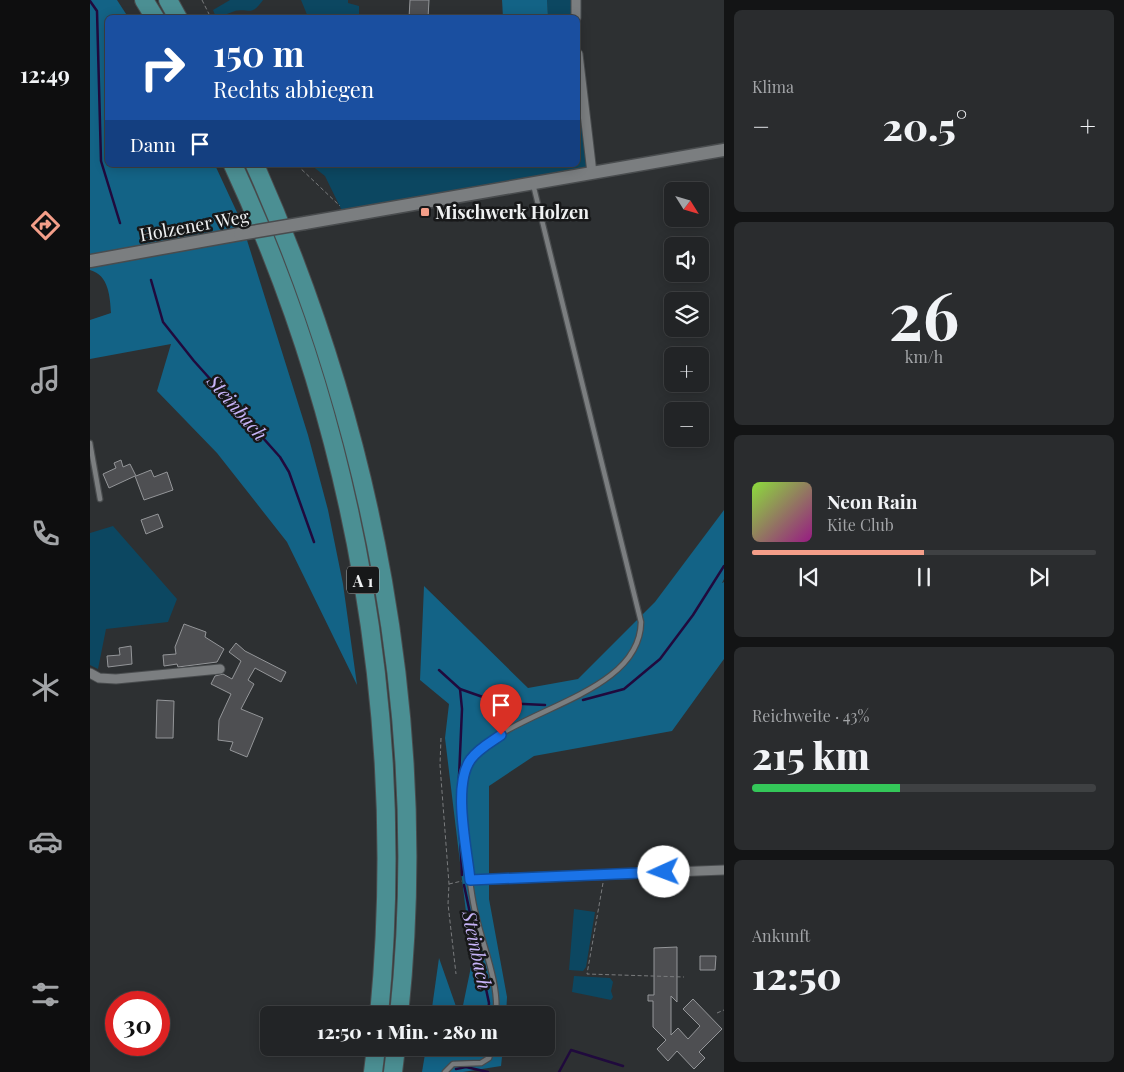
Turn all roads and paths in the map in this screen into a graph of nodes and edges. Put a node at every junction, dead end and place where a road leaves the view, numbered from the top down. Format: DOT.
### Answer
graph roads {
  1 [pos="144,0"];
  2 [pos="168,0"];
  3 [pos="202,0"];
  4 [pos="576,0"];
  5 [pos="153,15"];
  6 [pos="176,15"];
  7 [pos="210,15"];
  8 [pos="576,15"];
  9 [pos="580,71"];
  10 [pos="724,150"];
  11 [pos="234,167"];
  12 [pos="256,167"];
  13 [pos="299,167"];
  14 [pos="592,173"];
  15 [pos="533,183"];
  16 [pos="344,215"];
  17 [pos="90,261"];
  18 [pos="90,443"];
  19 [pos="100,498"];
  20 [pos="220,669"];
  21 [pos="90,673"];
  22 [pos="441,738"];
  23 [pos="724,870"];
  24 [pos="605,874"];
  25 [pos="470,880"];
  26 [pos="449,884"];
  27 [pos="456,974"];
  28 [pos="684,977"];
  29 [pos="380,1006"];
  30 [pos="400,1006"];
  31 [pos="496,1006"];
  32 [pos="724,1010"];
  33 [pos="717,1013"];
  34 [pos="375,1056"];
  35 [pos="395,1056"];
  36 [pos="490,1056"];
  37 [pos="373,1072"];
  38 [pos="393,1072"];
  39 [pos="445,1072"];
  1 -- 5 [label="highway"];
  2 -- 6 [label="highway"];
  3 -- 7 [label="path"];
  4 -- 8 [label="street"];
  9 -- 14 [label="street"];
  10 -- 14 [label="main road, Holzener Weg"];
  11 -- 29 [label="highway, A 1"];
  12 -- 30 [label="highway, A 1"];
  13 -- 16 [label="path"];
  14 -- 15 [label="main road, Holzener Weg"];
  15 -- 16 [label="main road, Holzener Weg"];
  15 -- 25 [label="lane"];
  16 -- 17 [label="main road, Holzener Weg, bridge"];
  18 -- 19 [label="lane"];
  20 -- 21 [label="street"];
  22 -- 26 [label="path"];
  23 -- 24 [label="street"];
  24 -- 25 [label="street"];
  24 -- 28 [label="path"];
  25 -- 26 [label="path"];
  25 -- 31 [label="lane"];
  26 -- 27 [label="path"];
  32 -- 33 [label="path"];
  34 -- 37 [label="highway"];
  35 -- 38 [label="highway"];
  36 -- 39 [label="lane"];
}
